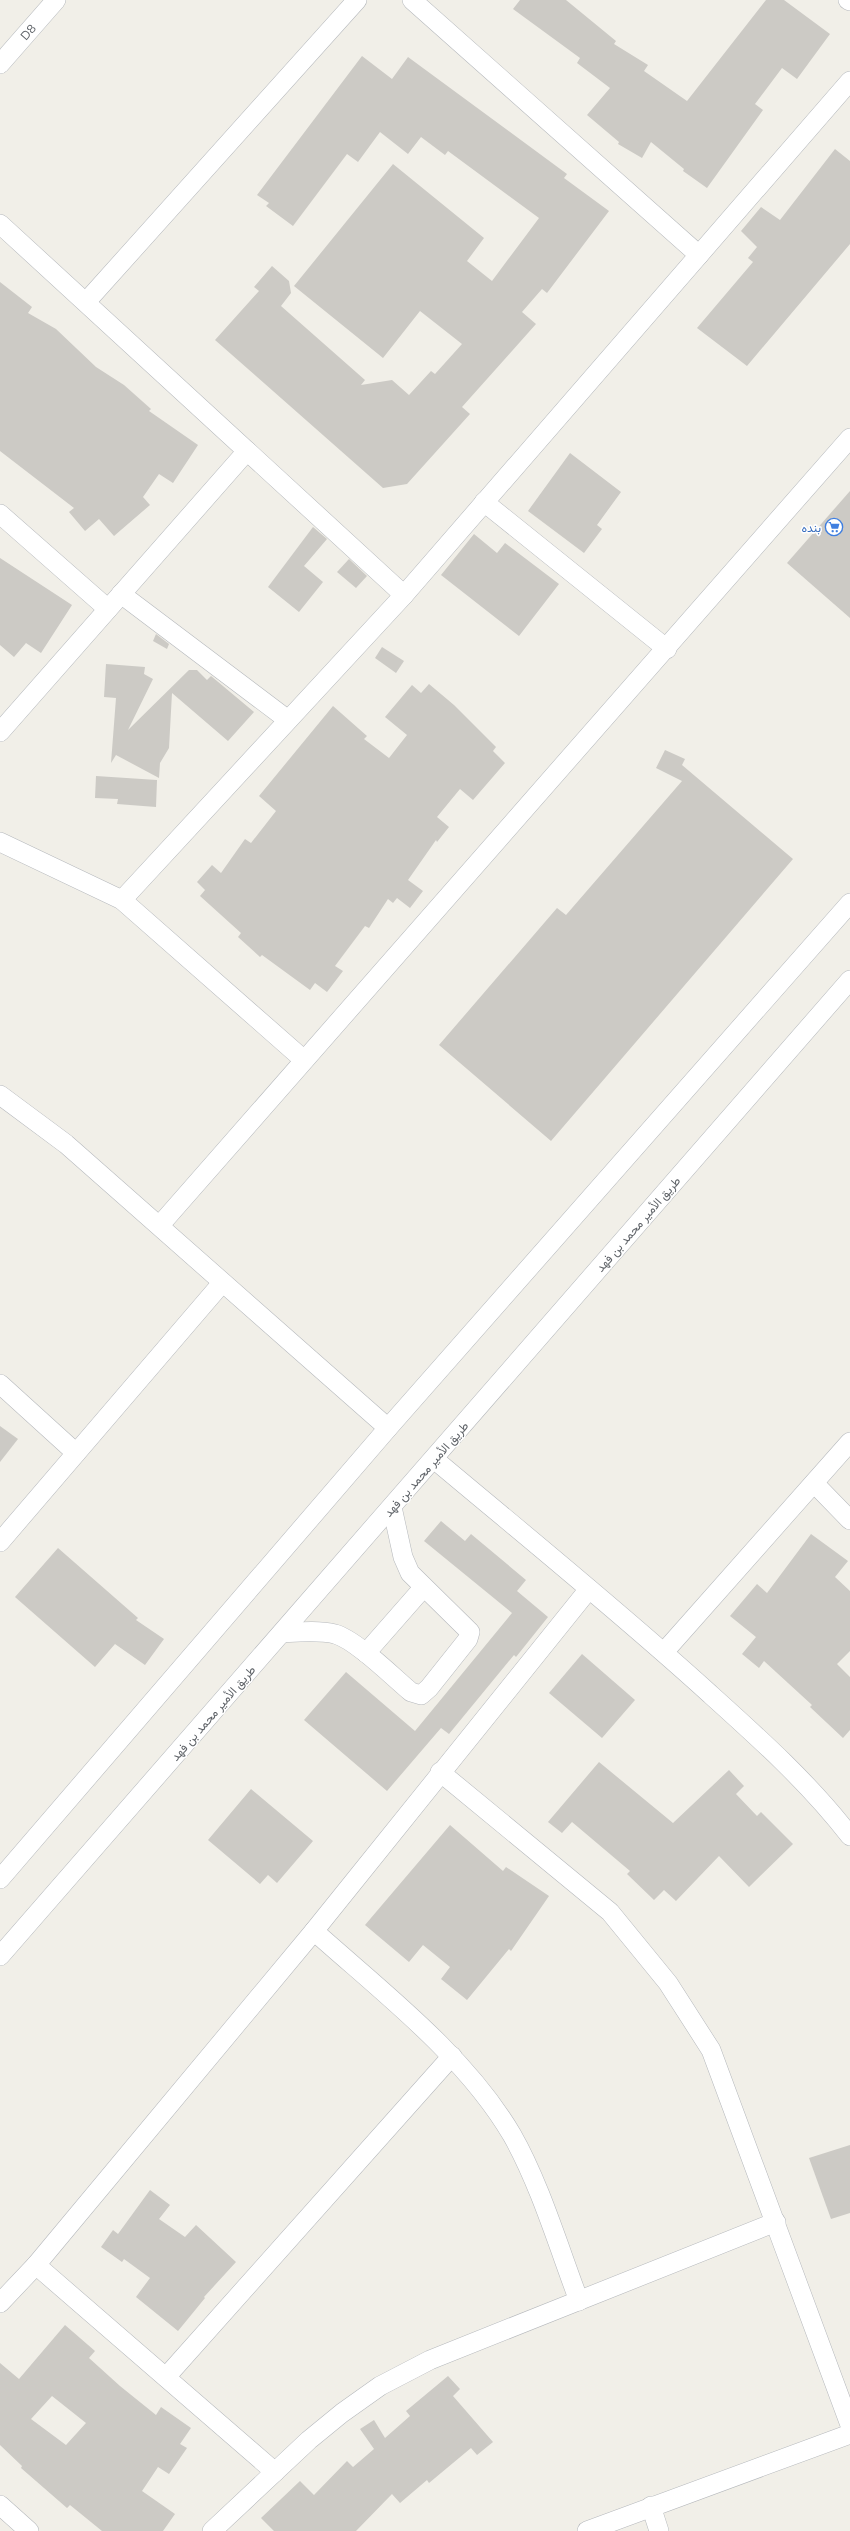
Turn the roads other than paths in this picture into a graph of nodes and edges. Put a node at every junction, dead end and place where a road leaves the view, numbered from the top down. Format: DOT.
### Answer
graph roads {
  1 [pos="56,0"];
  2 [pos="358,0"];
  3 [pos="412,0"];
  4 [pos="0,64"];
  5 [pos="850,81"];
  6 [pos="0,224"];
  7 [pos="699,255"];
  8 [pos="86,302"];
  9 [pos="850,438"];
  10 [pos="247,451"];
  11 [pos="484,502"];
  12 [pos="0,514"];
  13 [pos="121,594"];
  14 [pos="404,595"];
  15 [pos="108,609"];
  16 [pos="667,650"];
  17 [pos="288,720"];
  18 [pos="0,732"];
  19 [pos="0,842"];
  20 [pos="122,900"];
  21 [pos="850,903"];
  22 [pos="850,980"];
  23 [pos="304,1060"];
  24 [pos="0,1095"];
  25 [pos="160,1225"];
  26 [pos="222,1283"];
  27 [pos="0,1384"];
  28 [pos="388,1428"];
  29 [pos="850,1442"];
  30 [pos="76,1453"];
  31 [pos="434,1460"];
  32 [pos="814,1483"];
  33 [pos="392,1506"];
  34 [pos="850,1520"];
  35 [pos="0,1542"];
  36 [pos="423,1588"];
  37 [pos="589,1589"];
  38 [pos="282,1633"];
  39 [pos="664,1652"];
  40 [pos="366,1653"];
  41 [pos="440,1772"];
  42 [pos="850,1836"];
  43 [pos="0,1879"];
  44 [pos="314,1931"];
  45 [pos="0,1956"];
  46 [pos="452,2056"];
  47 [pos="776,2222"];
  48 [pos="36,2264"];
  49 [pos="578,2301"];
  50 [pos="0,2303"];
  51 [pos="166,2378"];
  52 [pos="850,2424"];
  53 [pos="850,2434"];
  54 [pos="275,2472"];
  55 [pos="0,2505"];
  56 [pos="651,2506"];
  57 [pos="29,2531"];
  58 [pos="212,2531"];
  59 [pos="587,2531"];
  60 [pos="659,2531"];
  1 -- 4 [label="street, D8"];
  2 -- 8 [label="street"];
  3 -- 7 [label="street"];
  5 -- 7 [label="street"];
  6 -- 8 [label="street"];
  7 -- 11 [label="street"];
  8 -- 10 [label="street"];
  9 -- 16 [label="street"];
  10 -- 13 [label="street"];
  10 -- 14 [label="street"];
  11 -- 14 [label="street"];
  11 -- 16 [label="street"];
  12 -- 15 [label="street"];
  13 -- 15 [label="street"];
  13 -- 17 [label="street"];
  14 -- 17 [label="street"];
  15 -- 18 [label="street"];
  16 -- 23 [label="street"];
  17 -- 20 [label="street"];
  19 -- 20 [label="street"];
  20 -- 23 [label="street"];
  21 -- 28 [label="street"];
  22 -- 31 [label="street, طريق الأمير محمد بن فهد"];
  23 -- 25 [label="street"];
  24 -- 25 [label="street"];
  25 -- 26 [label="street"];
  26 -- 28 [label="street"];
  26 -- 30 [label="street"];
  27 -- 30 [label="street"];
  28 -- 43 [label="street"];
  29 -- 32 [label="street"];
  30 -- 35 [label="street"];
  31 -- 33 [label="street, طريق الأمير محمد بن فهد"];
  31 -- 37 [label="street"];
  32 -- 34 [label="street"];
  32 -- 39 [label="street"];
  33 -- 36 [label="street"];
  33 -- 38 [label="street, طريق الأمير محمد بن فهد"];
  36 -- 40 [label="street"];
  36 -- 40 [label="street"];
  37 -- 39 [label="street"];
  37 -- 41 [label="street"];
  38 -- 40 [label="street"];
  38 -- 45 [label="street, طريق الأمير محمد بن فهد"];
  39 -- 42 [label="street"];
  41 -- 44 [label="street"];
  41 -- 47 [label="street"];
  44 -- 46 [label="street"];
  44 -- 48 [label="street"];
  46 -- 49 [label="street"];
  46 -- 51 [label="street"];
  47 -- 49 [label="street"];
  47 -- 52 [label="street"];
  48 -- 50 [label="street"];
  48 -- 51 [label="street"];
  49 -- 54 [label="street"];
  51 -- 54 [label="street"];
  53 -- 56 [label="street"];
  54 -- 58 [label="street"];
  55 -- 57 [label="street"];
  56 -- 59 [label="street"];
  56 -- 60 [label="street"];
}
